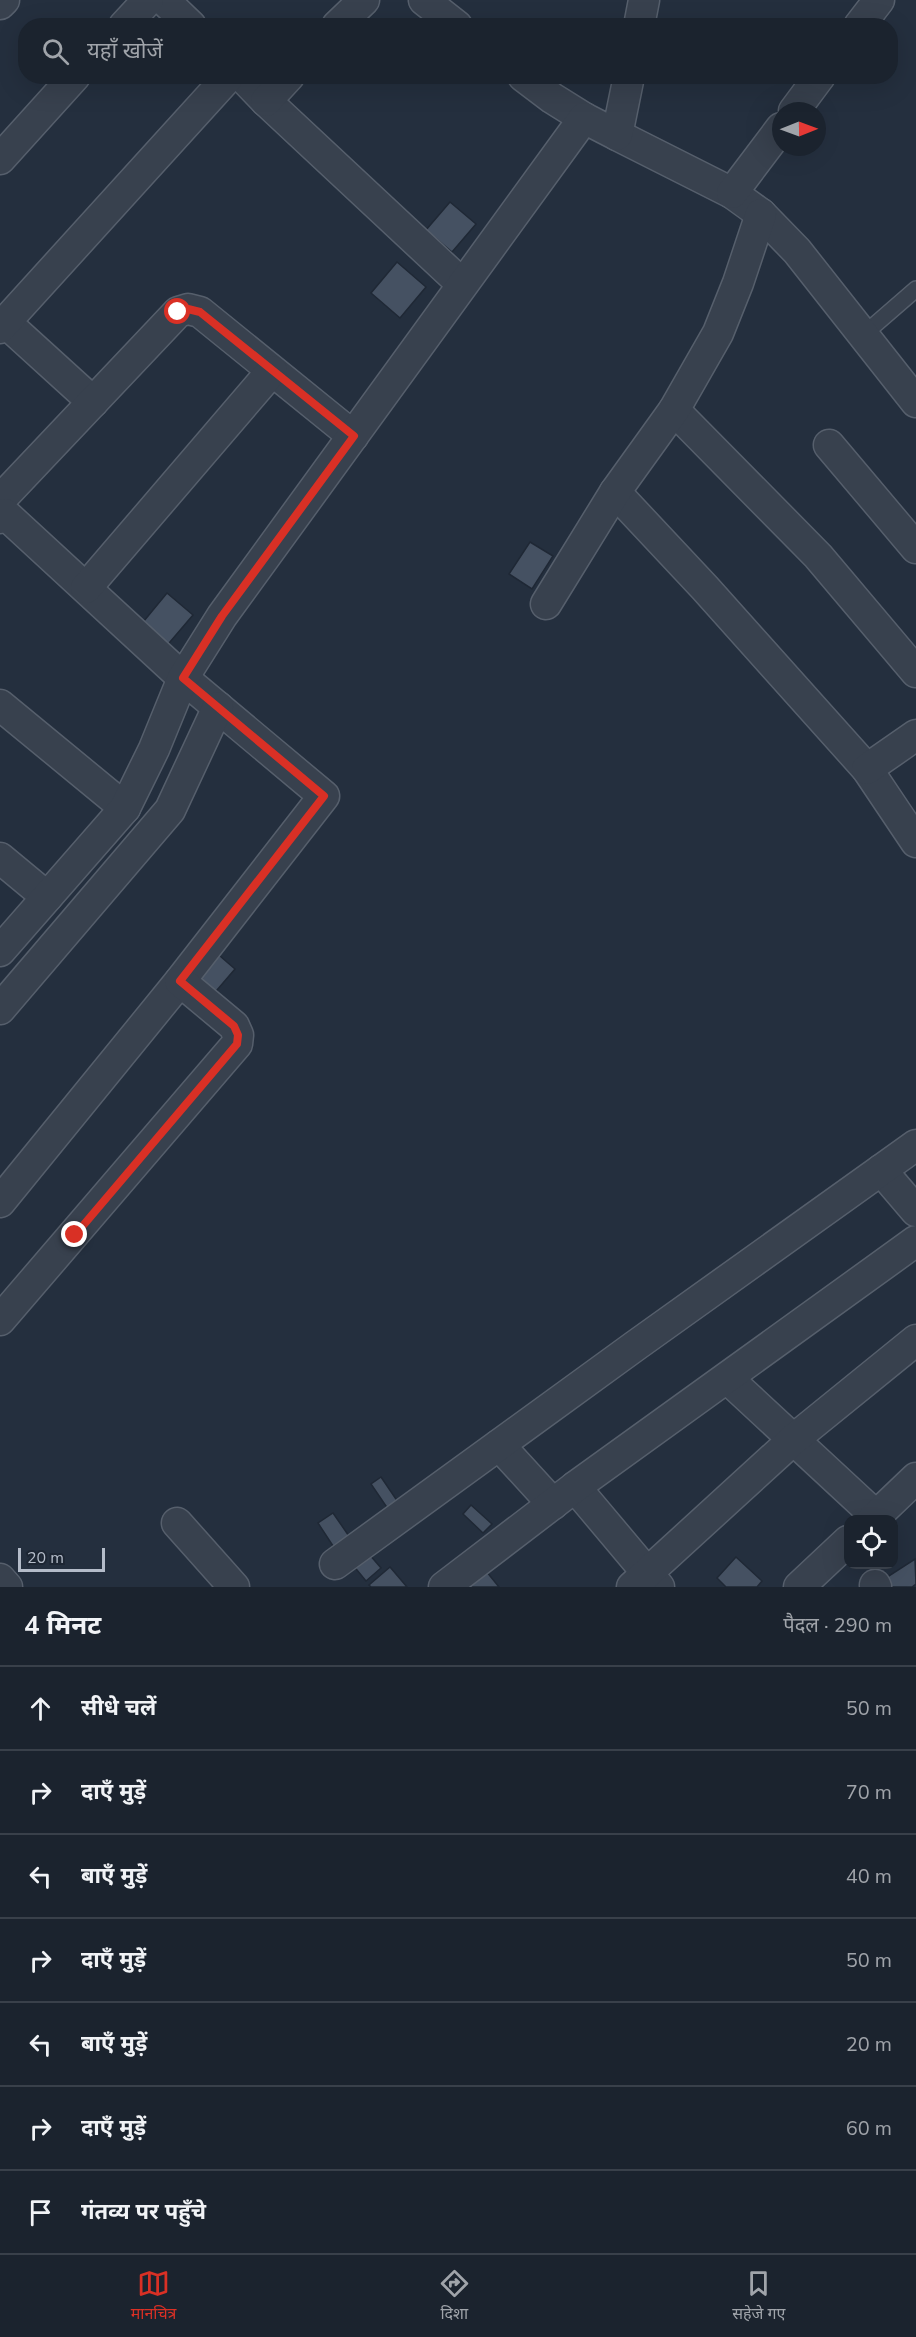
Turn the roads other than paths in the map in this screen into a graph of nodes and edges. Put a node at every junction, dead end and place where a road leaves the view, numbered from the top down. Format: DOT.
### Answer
graph roads {
  1 [pos="4,0"];
  2 [pos="148,0"];
  3 [pos="164,0"];
  4 [pos="364,0"];
  5 [pos="424,0"];
  6 [pos="644,0"];
  7 [pos="879,0"];
  8 [pos="0,4"];
  9 [pos="131,18"];
  10 [pos="183,18"];
  11 [pos="345,18"];
  12 [pos="447,18"];
  13 [pos="641,18"];
  14 [pos="865,18"];
  15 [pos="68,84"];
  16 [pos="222,84"];
  17 [pos="250,84"];
  18 [pos="282,84"];
  19 [pos="534,84"];
  20 [pos="624,84"];
  21 [pos="814,84"];
  22 [pos="266,101"];
  23 [pos="801,102"];
  24 [pos="600,127"];
  25 [pos="772,140"];
  26 [pos="0,159"];
  27 [pos="732,193"];
  28 [pos="761,214"];
  29 [pos="462,284"];
  30 [pos="916,289"];
  31 [pos="3,325"];
  32 [pos="863,335"];
  33 [pos="272,371"];
  34 [pos="93,402"];
  35 [pos="916,402"];
  36 [pos="674,410"];
  37 [pos="354,436"];
  38 [pos="829,445"];
  39 [pos="615,492"];
  40 [pos="1,510"];
  41 [pos="916,548"];
  42 [pos="86,588"];
  43 [pos="546,604"];
  44 [pos="916,672"];
  45 [pos="183,678"];
  46 [pos="0,705"];
  47 [pos="218,707"];
  48 [pos="916,735"];
  49 [pos="867,769"];
  50 [pos="125,808"];
  51 [pos="916,842"];
  52 [pos="0,858"];
  53 [pos="47,897"];
  54 [pos="0,951"];
  55 [pos="180,981"];
  56 [pos="0,1009"];
  57 [pos="916,1145"];
  58 [pos="881,1170"];
  59 [pos="0,1202"];
  60 [pos="916,1211"];
  61 [pos="916,1241"];
  62 [pos="0,1320"];
  63 [pos="916,1340"];
  64 [pos="728,1378"];
  65 [pos="794,1439"];
  66 [pos="499,1445"];
  67 [pos="916,1478"];
  68 [pos="564,1496"];
  69 [pos="871,1515"];
  70 [pos="877,1515"];
  71 [pos="177,1523"];
  72 [pos="844,1546"];
  73 [pos="335,1564"];
  74 [pos="0,1579"];
  75 [pos="646,1582"];
  76 [pos="7,1587"];
  77 [pos="234,1587"];
  78 [pos="444,1587"];
  79 [pos="799,1587"];
  1 -- 8 [label="street"];
  2 -- 9 [label="street"];
  3 -- 10 [label="street"];
  4 -- 11 [label="street"];
  5 -- 12 [label="street"];
  6 -- 13 [label="street"];
  7 -- 14 [label="street"];
  15 -- 26 [label="street"];
  16 -- 31 [label="street"];
  17 -- 22 [label="street"];
  18 -- 22 [label="street"];
  19 -- 24 [label="street"];
  20 -- 24 [label="street"];
  21 -- 23 [label="street"];
  22 -- 29 [label="street"];
  24 -- 27 [label="street"];
  24 -- 29 [label="street"];
  25 -- 27 [label="street"];
  27 -- 28 [label="street"];
  28 -- 32 [label="street"];
  28 -- 36 [label="street"];
  29 -- 37 [label="street"];
  30 -- 32 [label="lane"];
  31 -- 34 [label="street"];
  32 -- 35 [label="street"];
  33 -- 34 [label="street"];
  33 -- 37 [label="street"];
  33 -- 42 [label="street"];
  34 -- 40 [label="street"];
  36 -- 39 [label="street"];
  36 -- 44 [label="street"];
  37 -- 45 [label="street"];
  38 -- 41 [label="street"];
  39 -- 43 [label="street"];
  39 -- 49 [label="street"];
  40 -- 42 [label="street"];
  42 -- 45 [label="street"];
  45 -- 47 [label="street"];
  45 -- 50 [label="street"];
  46 -- 50 [label="street"];
  47 -- 55 [label="street"];
  47 -- 56 [label="street"];
  48 -- 49 [label="street"];
  49 -- 51 [label="street"];
  50 -- 53 [label="street"];
  52 -- 53 [label="street"];
  53 -- 54 [label="street"];
  55 -- 59 [label="street"];
  55 -- 62 [label="street"];
  57 -- 58 [label="street"];
  58 -- 60 [label="street"];
  58 -- 66 [label="street"];
  61 -- 64 [label="street"];
  63 -- 65 [label="street"];
  64 -- 65 [label="street"];
  64 -- 68 [label="street"];
  65 -- 69 [label="street"];
  65 -- 75 [label="street"];
  66 -- 68 [label="street"];
  66 -- 73 [label="street"];
  67 -- 70 [label="street"];
  68 -- 75 [label="street"];
  68 -- 78 [label="street"];
  71 -- 77 [label="street"];
  72 -- 79 [label="street"];
  74 -- 76 [label="street"];
}
